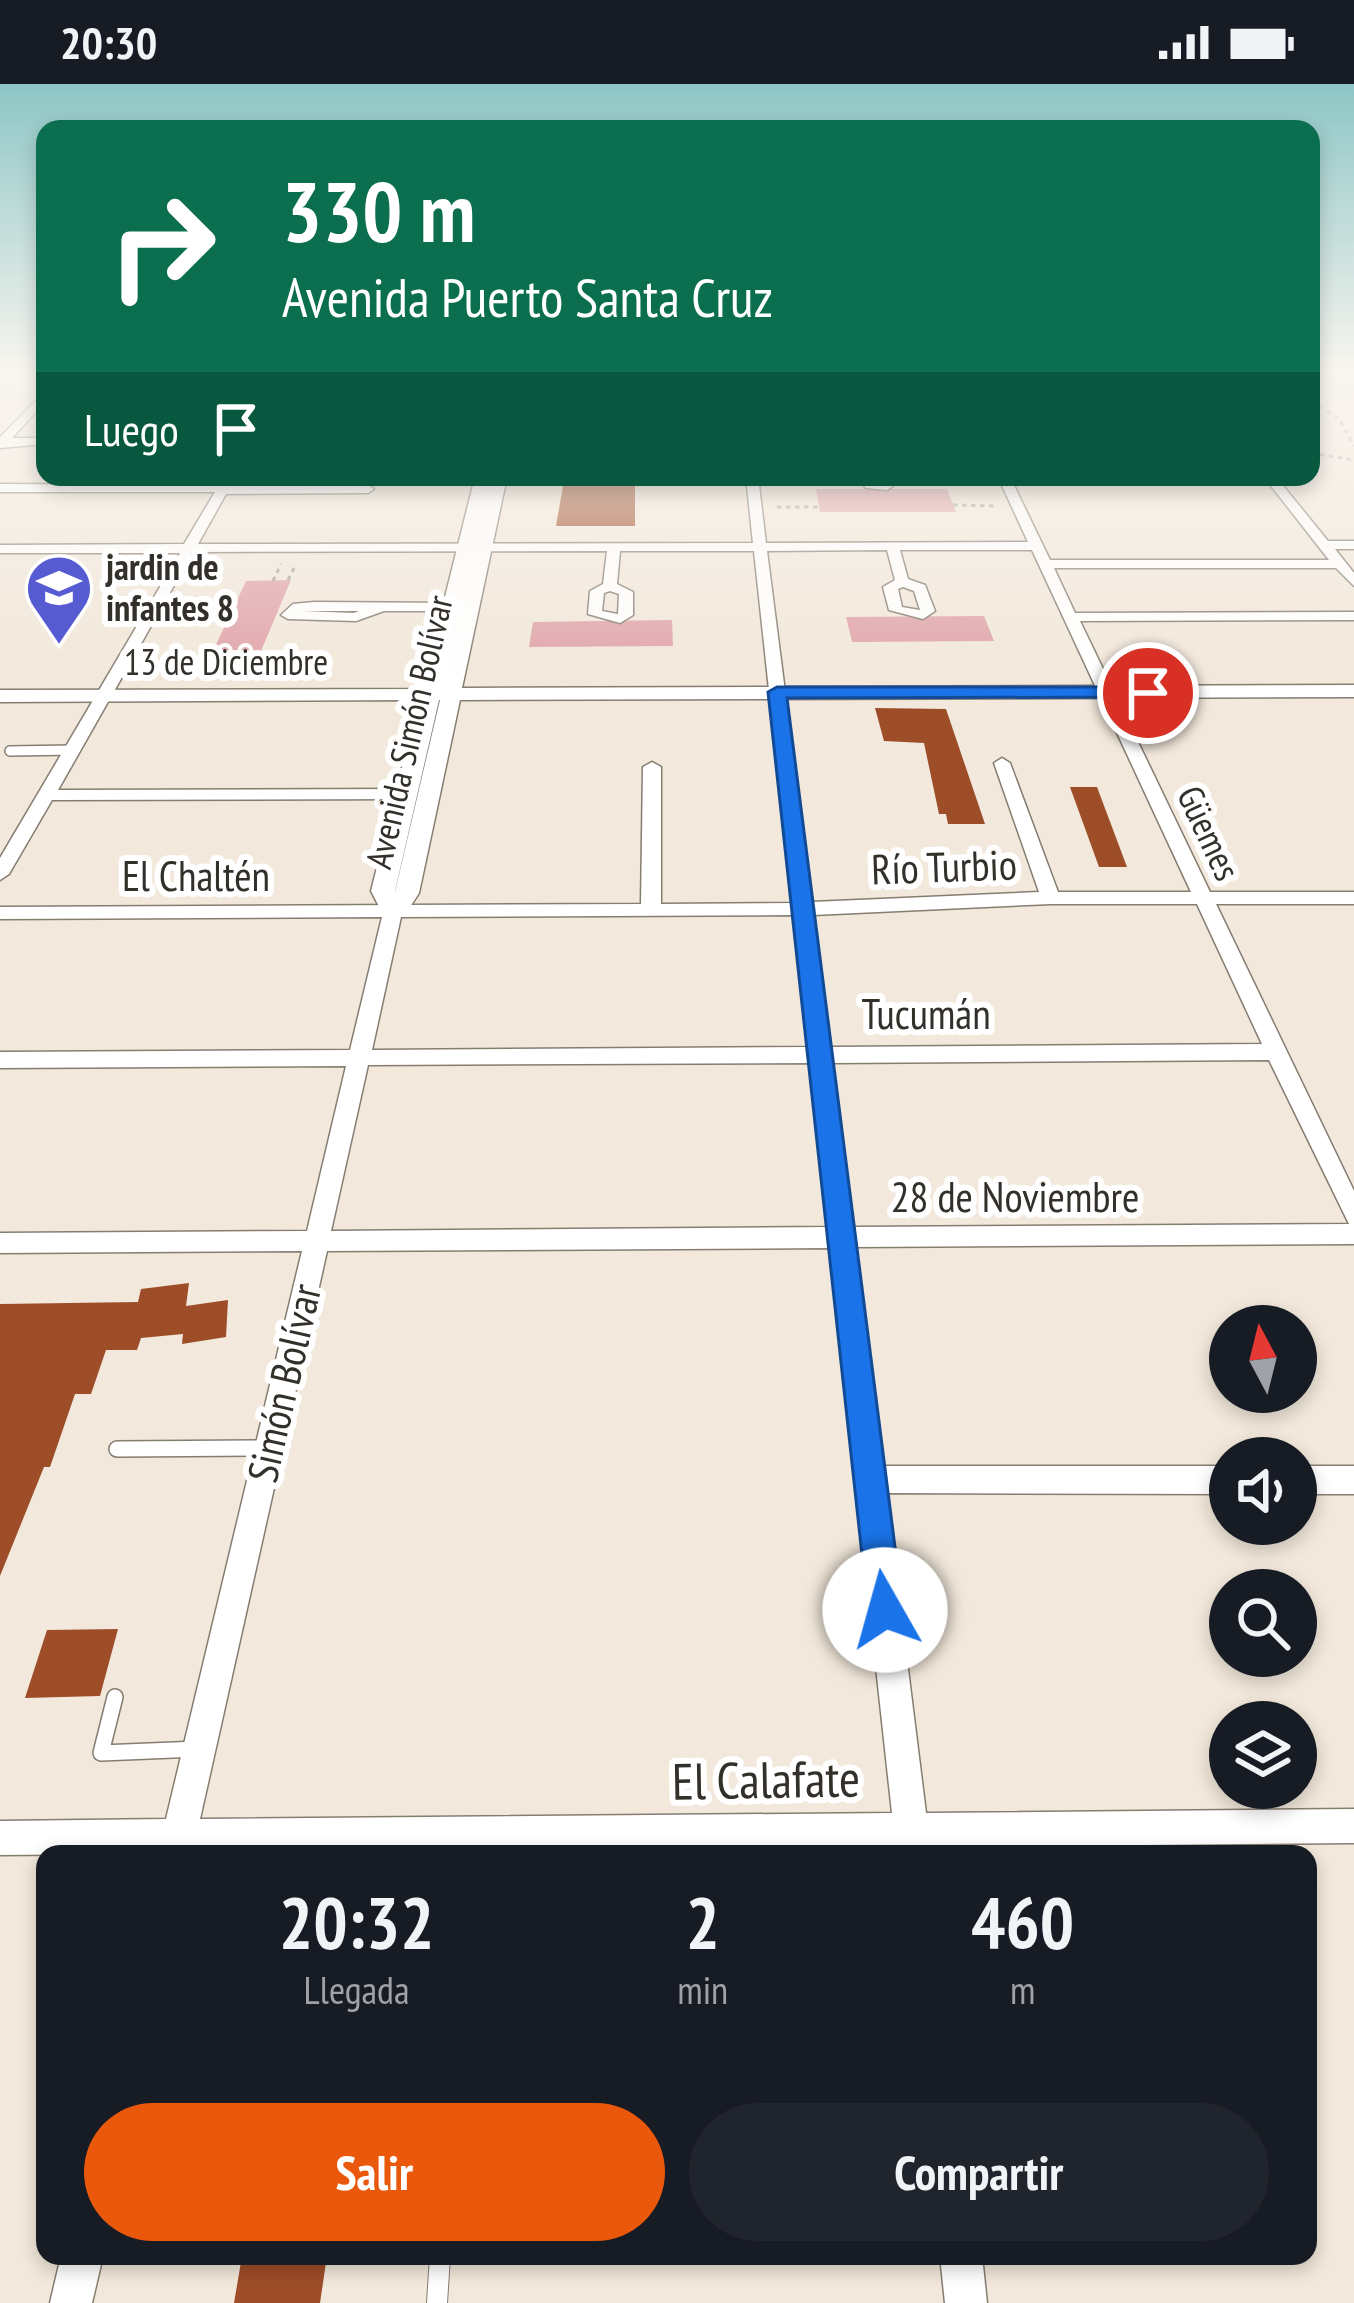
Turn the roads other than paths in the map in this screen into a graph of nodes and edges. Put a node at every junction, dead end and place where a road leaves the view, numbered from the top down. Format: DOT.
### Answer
graph roads {
  1 [pos="91,486"];
  2 [pos="225,486"];
  3 [pos="265,486"];
  4 [pos="361,486"];
  5 [pos="482,486"];
  6 [pos="496,486"];
  7 [pos="753,486"];
  8 [pos="1008,486"];
  9 [pos="1277,486"];
  10 [pos="0,488"];
  11 [pos="1324,545"];
  12 [pos="1354,545"];
  13 [pos="892,546"];
  14 [pos="1037,546"];
  15 [pos="614,547"];
  16 [pos="760,547"];
  17 [pos="189,548"];
  18 [pos="475,548"];
  19 [pos="0,549"];
  20 [pos="1340,564"];
  21 [pos="1048,565"];
  22 [pos="902,582"];
  23 [pos="1354,582"];
  24 [pos="610,586"];
  25 [pos="380,607"];
  26 [pos="452,607"];
  27 [pos="1354,616"];
  28 [pos="1072,617"];
  29 [pos="1354,691"];
  30 [pos="777,692"];
  31 [pos="1107,693"];
  32 [pos="442,694"];
  33 [pos="104,695"];
  34 [pos="0,696"];
  35 [pos="72,750"];
  36 [pos="10,751"];
  37 [pos="1002,763"];
  38 [pos="652,767"];
  39 [pos="408,794"];
  40 [pos="46,795"];
  41 [pos="8,847"];
  42 [pos="0,874"];
  43 [pos="1051,898"];
  44 [pos="1203,898"];
  45 [pos="1354,898"];
  46 [pos="802,909"];
  47 [pos="651,910"];
  48 [pos="393,911"];
  49 [pos="0,913"];
  50 [pos="1276,1052"];
  51 [pos="820,1054"];
  52 [pos="360,1056"];
  53 [pos="0,1060"];
  54 [pos="1354,1216"];
  55 [pos="1354,1234"];
  56 [pos="841,1237"];
  57 [pos="316,1240"];
  58 [pos="0,1243"];
  59 [pos="269,1448"];
  60 [pos="117,1449"];
  61 [pos="870,1479"];
  62 [pos="1209,1480"];
  63 [pos="1317,1480"];
  64 [pos="1354,1480"];
  65 [pos="115,1696"];
  66 [pos="199,1749"];
  67 [pos="1354,1826"];
  68 [pos="0,1838"];
  69 [pos="912,1842"];
  70 [pos="530,1843"];
  71 [pos="355,1844"];
  72 [pos="453,1844"];
  73 [pos="177,1845"];
  74 [pos="80,2265"];
  75 [pos="439,2265"];
  76 [pos="962,2265"];
  77 [pos="71,2303"];
  78 [pos="437,2303"];
  79 [pos="966,2303"];
  1 -- 10 [label="street"];
  2 -- 17 [label="street"];
  3 -- 4 [label="street"];
  5 -- 18 [label="street, Avenida Simón Bolívar"];
  6 -- 18 [label="street, Avenida Simón Bolívar"];
  7 -- 16 [label="street"];
  8 -- 14 [label="street, Güemes"];
  9 -- 11 [label="street"];
  11 -- 12 [label="street"];
  11 -- 20 [label="street"];
  13 -- 14 [label="street"];
  13 -- 16 [label="street"];
  13 -- 22 [label="street"];
  14 -- 21 [label="street, Güemes"];
  15 -- 16 [label="street"];
  15 -- 18 [label="street"];
  15 -- 24 [label="street"];
  16 -- 30 [label="street"];
  17 -- 18 [label="street"];
  17 -- 19 [label="street"];
  17 -- 33 [label="street"];
  18 -- 26 [label="street, Avenida Simón Bolívar"];
  18 -- 32 [label="street, Avenida Simón Bolívar"];
  20 -- 21 [label="street"];
  20 -- 23 [label="street"];
  21 -- 28 [label="street, Güemes"];
  25 -- 25 [label="street"];
  25 -- 26 [label="street"];
  26 -- 32 [label="street, Avenida Simón Bolívar"];
  27 -- 28 [label="street"];
  28 -- 31 [label="street, Güemes"];
  29 -- 31 [label="street, 13 de Diciembre"];
  30 -- 31 [label="street, 13 de Diciembre"];
  30 -- 32 [label="street, 13 de Diciembre"];
  30 -- 46 [label="street"];
  31 -- 44 [label="street, Güemes"];
  32 -- 33 [label="street, 13 de Diciembre"];
  32 -- 39 [label="street, Avenida Simón Bolívar"];
  32 -- 48 [label="street, Avenida Simón Bolívar"];
  33 -- 34 [label="street, 13 de Diciembre"];
  33 -- 35 [label="street"];
  35 -- 36 [label="lane"];
  35 -- 40 [label="street"];
  37 -- 43 [label="street"];
  38 -- 47 [label="street"];
  39 -- 40 [label="street"];
  39 -- 48 [label="street, Avenida Simón Bolívar"];
  40 -- 41 [label="street"];
  41 -- 42 [label="street"];
  43 -- 44 [label="street, Río Turbio"];
  43 -- 46 [label="street, Río Turbio"];
  44 -- 45 [label="street, Río Turbio"];
  44 -- 50 [label="street, Güemes"];
  46 -- 47 [label="street, Río Turbio"];
  46 -- 51 [label="street"];
  47 -- 48 [label="street, Río Turbio"];
  48 -- 49 [label="street, El Chaltén"];
  48 -- 52 [label="street, Simón Bolívar"];
  50 -- 51 [label="street, Tucumán"];
  50 -- 54 [label="street, Güemes"];
  51 -- 52 [label="street, Tucumán"];
  51 -- 56 [label="street"];
  52 -- 53 [label="street, Tucumán"];
  52 -- 57 [label="street, Simón Bolívar"];
  55 -- 56 [label="street, 28 de Noviembre"];
  56 -- 57 [label="street, 28 de Noviembre"];
  56 -- 61 [label="street"];
  57 -- 58 [label="street, 28 de Noviembre"];
  57 -- 59 [label="street, Simón Bolívar"];
  59 -- 60 [label="lane"];
  59 -- 66 [label="street, Simón Bolívar"];
  61 -- 62 [label="street"];
  61 -- 69 [label="street"];
  63 -- 64 [label="street"];
  65 -- 66 [label="lane"];
  66 -- 73 [label="street, Simón Bolívar"];
  67 -- 69 [label="street, El Calafate"];
  68 -- 73 [label="street, El Calafate"];
  69 -- 70 [label="street, El Calafate"];
  70 -- 72 [label="street, El Calafate"];
  71 -- 72 [label="street, El Calafate"];
  71 -- 73 [label="street, El Calafate"];
  74 -- 77 [label="street"];
  75 -- 78 [label="lane"];
  76 -- 79 [label="street"];
}
